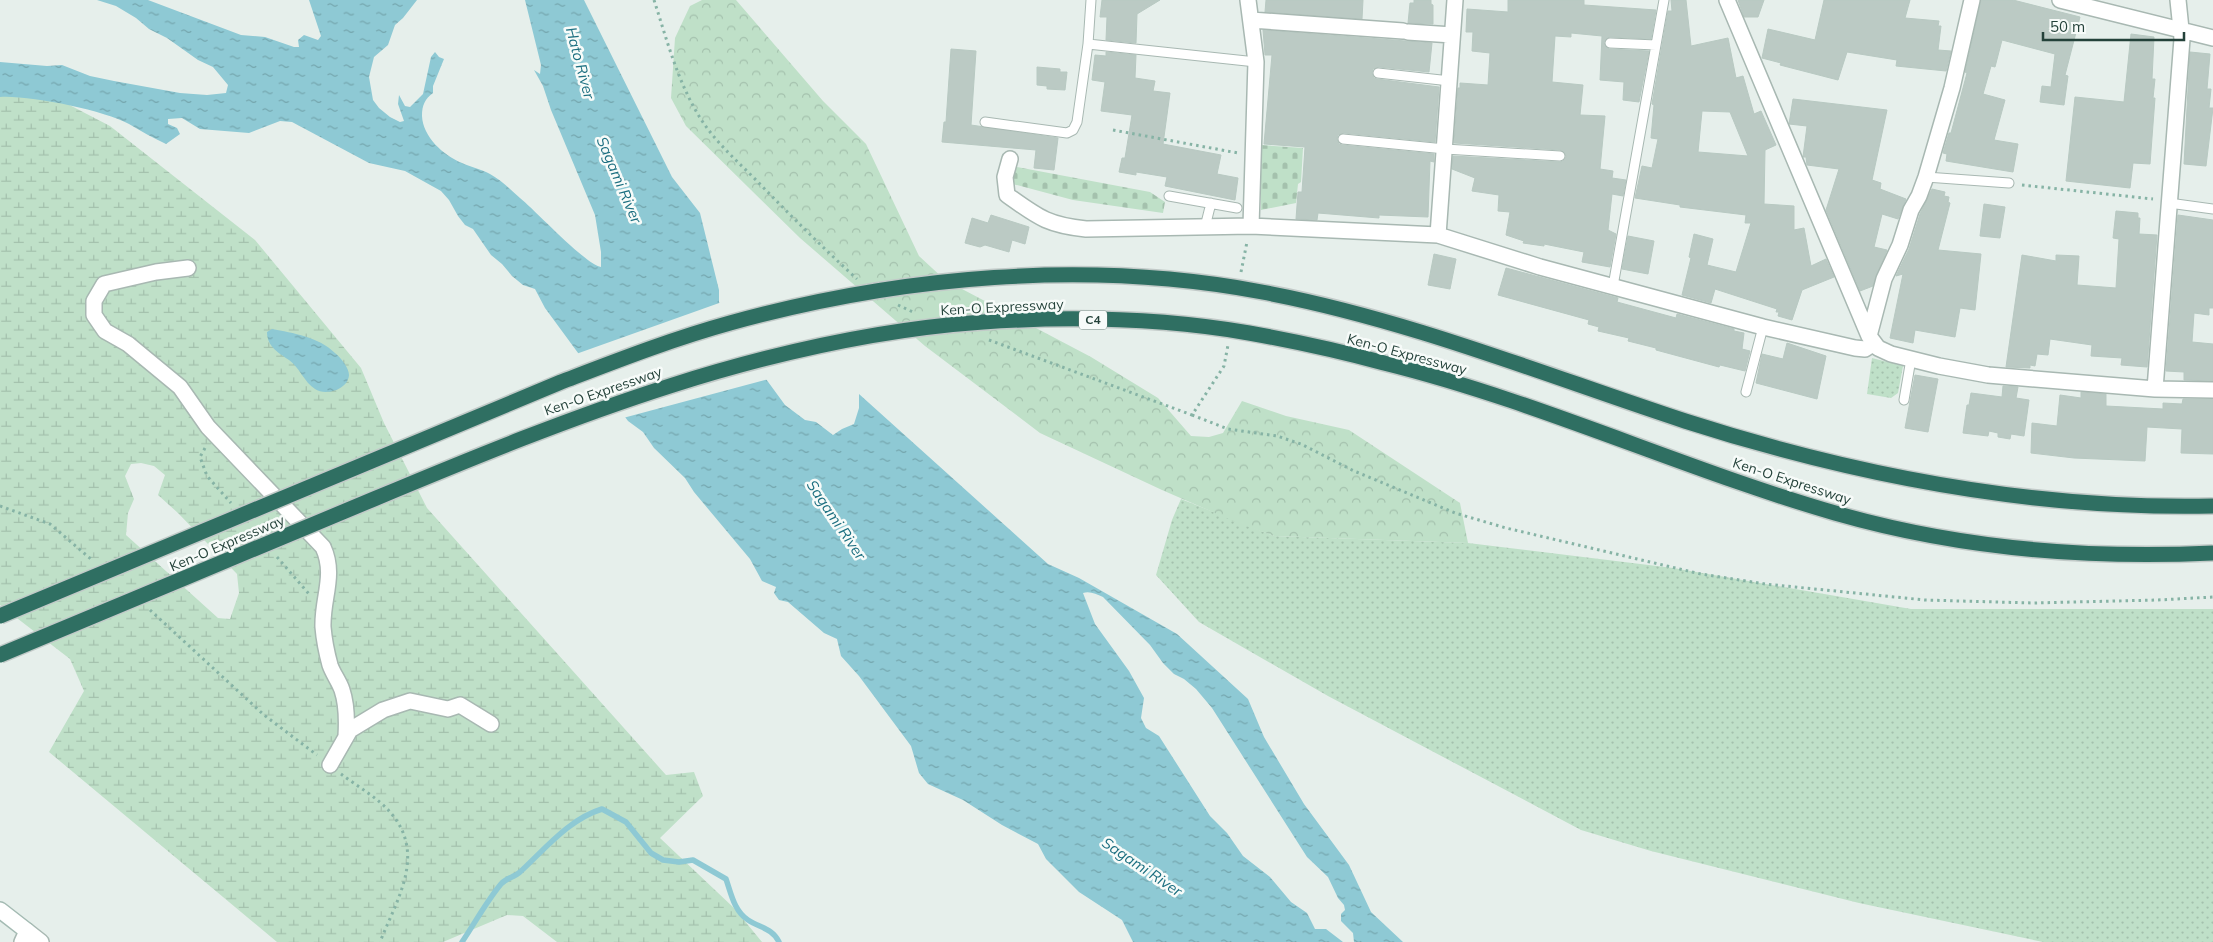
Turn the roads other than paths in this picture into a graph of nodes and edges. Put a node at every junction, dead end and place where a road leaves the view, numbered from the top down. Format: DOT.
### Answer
graph roads {
  1 [pos="1091,0"];
  2 [pos="1248,0"];
  3 [pos="1455,0"];
  4 [pos="1664,0"];
  5 [pos="1727,0"];
  6 [pos="1972,0"];
  7 [pos="2060,0"];
  8 [pos="2178,0"];
  9 [pos="1251,20"];
  10 [pos="2181,30"];
  11 [pos="1452,35"];
  12 [pos="2213,38"];
  13 [pos="1610,43"];
  14 [pos="1088,44"];
  15 [pos="1656,46"];
  16 [pos="1256,62"];
  17 [pos="1378,73"];
  18 [pos="1450,81"];
  19 [pos="985,122"];
  20 [pos="1343,139"];
  21 [pos="1445,149"];
  22 [pos="1560,156"];
  23 [pos="1010,159"];
  24 [pos="1926,177"];
  25 [pos="2009,183"];
  26 [pos="1169,196"];
  27 [pos="1211,203"];
  28 [pos="2169,203"];
  29 [pos="1237,208"];
  30 [pos="2213,209"];
  31 [pos="1250,226"];
  32 [pos="1205,227"];
  33 [pos="1438,235"];
  34 [pos="188,268"];
  35 [pos="1613,286"];
  36 [pos="1763,327"];
  37 [pos="1871,339"];
  38 [pos="1912,359"];
  39 [pos="2156,389"];
  40 [pos="2213,390"];
  41 [pos="1746,392"];
  42 [pos="1904,400"];
  43 [pos="2213,506"];
  44 [pos="2213,553"];
  45 [pos="0,616"];
  46 [pos="0,655"];
  47 [pos="491,724"];
  48 [pos="346,736"];
  49 [pos="330,765"];
  50 [pos="0,910"];
  51 [pos="25,936"];
  52 [pos="41,942"];
  1 -- 14 [label="lane"];
  2 -- 9 [label="street"];
  3 -- 11 [label="street"];
  4 -- 15 [label="lane"];
  5 -- 37 [label="street"];
  6 -- 24 [label="street"];
  7 -- 10 [label="street"];
  8 -- 10 [label="street"];
  9 -- 11 [label="street"];
  9 -- 16 [label="street"];
  10 -- 12 [label="street"];
  10 -- 28 [label="street"];
  11 -- 18 [label="street"];
  13 -- 15 [label="lane"];
  14 -- 16 [label="lane"];
  14 -- 19 [label="lane"];
  15 -- 35 [label="lane"];
  16 -- 31 [label="street"];
  17 -- 18 [label="lane"];
  18 -- 21 [label="street"];
  20 -- 21 [label="lane"];
  21 -- 22 [label="lane"];
  21 -- 33 [label="street"];
  23 -- 32 [label="street"];
  24 -- 25 [label="lane"];
  24 -- 37 [label="street"];
  26 -- 27 [label="lane"];
  27 -- 29 [label="lane"];
  27 -- 32 [label="lane"];
  28 -- 30 [label="lane"];
  28 -- 39 [label="street"];
  31 -- 32 [label="street"];
  31 -- 33 [label="street"];
  33 -- 35 [label="street"];
  34 -- 48 [label="street"];
  35 -- 36 [label="street"];
  36 -- 37 [label="street"];
  36 -- 41 [label="lane"];
  37 -- 38 [label="street"];
  38 -- 39 [label="street"];
  38 -- 42 [label="lane"];
  39 -- 40 [label="street"];
  43 -- 45 [label="highway, Ken-O Expressway, bridge"];
  44 -- 46 [label="highway, Ken-O Expressway / C4, bridge"];
  47 -- 48 [label="street"];
  48 -- 49 [label="street"];
  50 -- 51 [label="street"];
  51 -- 52 [label="street"];
}
